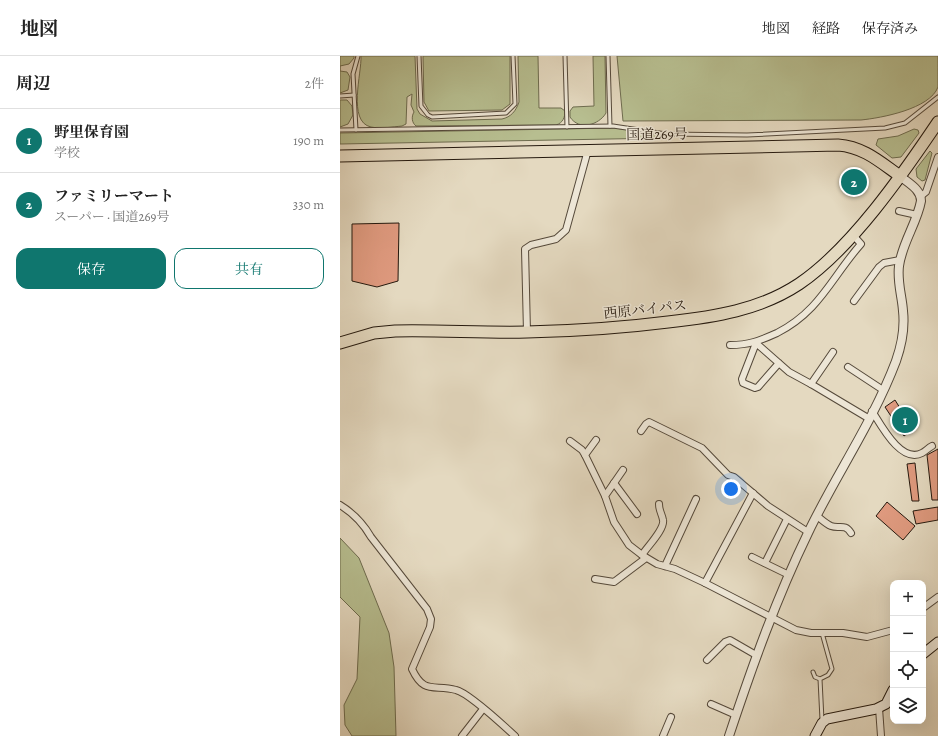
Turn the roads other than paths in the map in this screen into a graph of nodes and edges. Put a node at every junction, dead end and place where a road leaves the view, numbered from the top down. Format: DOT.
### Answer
graph roads {
  1 [pos="358,56"];
  2 [pos="419,56"];
  3 [pos="513,56"];
  4 [pos="565,56"];
  5 [pos="608,56"];
  6 [pos="354,95"];
  7 [pos="340,96"];
  8 [pos="938,97"];
  9 [pos="938,122"];
  10 [pos="610,126"];
  11 [pos="567,127"];
  12 [pos="340,130"];
  13 [pos="356,130"];
  14 [pos="588,150"];
  15 [pos="340,156"];
  16 [pos="938,157"];
  17 [pos="900,176"];
  18 [pos="921,196"];
  19 [pos="899,211"];
  20 [pos="917,215"];
  21 [pos="852,234"];
  22 [pos="900,260"];
  23 [pos="854,301"];
  24 [pos="526,332"];
  25 [pos="340,343"];
  26 [pos="756,343"];
  27 [pos="730,345"];
  28 [pos="833,352"];
  29 [pos="779,363"];
  30 [pos="848,366"];
  31 [pos="811,384"];
  32 [pos="883,390"];
  33 [pos="870,415"];
  34 [pos="641,430"];
  35 [pos="596,440"];
  36 [pos="570,441"];
  37 [pos="932,446"];
  38 [pos="585,454"];
  39 [pos="623,470"];
  40 [pos="614,484"];
  41 [pos="753,493"];
  42 [pos="604,496"];
  43 [pos="696,499"];
  44 [pos="659,504"];
  45 [pos="340,505"];
  46 [pos="637,514"];
  47 [pos="817,516"];
  48 [pos="788,519"];
  49 [pos="808,532"];
  50 [pos="851,533"];
  51 [pos="644,556"];
  52 [pos="752,557"];
  53 [pos="765,564"];
  54 [pos="665,566"];
  55 [pos="789,575"];
  56 [pos="595,579"];
  57 [pos="706,583"];
  58 [pos="938,597"];
  59 [pos="926,606"];
  60 [pos="771,616"];
  61 [pos="890,631"];
  62 [pos="822,633"];
  63 [pos="938,642"];
  64 [pos="926,652"];
  65 [pos="756,655"];
  66 [pos="707,660"];
  67 [pos="813,672"];
  68 [pos="820,680"];
  69 [pos="890,696"];
  70 [pos="711,704"];
  71 [pos="879,708"];
  72 [pos="483,709"];
  73 [pos="736,715"];
  74 [pos="671,717"];
  75 [pos="822,724"];
  76 [pos="462,736"];
  77 [pos="514,736"];
  78 [pos="663,736"];
  79 [pos="729,736"];
  80 [pos="815,736"];
  81 [pos="882,736"];
  1 -- 6 [label="lane"];
  2 -- 3 [label="lane"];
  4 -- 11 [label="lane"];
  5 -- 10 [label="lane"];
  6 -- 7 [label="lane"];
  6 -- 13 [label="lane"];
  8 -- 10 [label="lane"];
  9 -- 17 [label="highway"];
  10 -- 11 [label="lane"];
  11 -- 13 [label="lane"];
  12 -- 13 [label="lane"];
  14 -- 15 [label="highway, 国道269号"];
  14 -- 17 [label="highway, 国道269号"];
  14 -- 24 [label="street"];
  16 -- 18 [label="street"];
  17 -- 18 [label="street"];
  17 -- 21 [label="highway, 西原バイパス"];
  18 -- 20 [label="street"];
  19 -- 20 [label="street"];
  20 -- 22 [label="street"];
  21 -- 24 [label="highway, 西原バイパス"];
  21 -- 26 [label="street"];
  22 -- 23 [label="street"];
  22 -- 32 [label="street"];
  24 -- 25 [label="highway, 西原バイパス"];
  26 -- 27 [label="street"];
  26 -- 29 [label="street"];
  26 -- 29 [label="street"];
  28 -- 31 [label="street"];
  29 -- 31 [label="street"];
  30 -- 32 [label="street"];
  31 -- 33 [label="street"];
  32 -- 33 [label="street"];
  33 -- 37 [label="street"];
  33 -- 47 [label="street"];
  34 -- 41 [label="street"];
  35 -- 38 [label="street"];
  36 -- 38 [label="street"];
  38 -- 42 [label="street"];
  39 -- 40 [label="street"];
  40 -- 42 [label="street"];
  40 -- 46 [label="street"];
  41 -- 48 [label="street"];
  41 -- 57 [label="street"];
  42 -- 51 [label="street"];
  43 -- 54 [label="street"];
  44 -- 51 [label="street"];
  45 -- 72 [label="street"];
  47 -- 49 [label="street"];
  47 -- 50 [label="street"];
  48 -- 49 [label="street"];
  48 -- 53 [label="street"];
  49 -- 55 [label="street"];
  51 -- 54 [label="street"];
  51 -- 56 [label="street"];
  52 -- 53 [label="street"];
  53 -- 55 [label="street"];
  54 -- 57 [label="street"];
  55 -- 60 [label="street"];
  57 -- 60 [label="street"];
  58 -- 59 [label="street"];
  60 -- 62 [label="street"];
  60 -- 65 [label="street"];
  61 -- 62 [label="street"];
  62 -- 68 [label="lane"];
  63 -- 64 [label="main road"];
  65 -- 66 [label="street"];
  65 -- 73 [label="street"];
  67 -- 68 [label="lane"];
  68 -- 75 [label="lane"];
  69 -- 71 [label="main road"];
  70 -- 73 [label="street"];
  71 -- 75 [label="main road"];
  71 -- 81 [label="street"];
  72 -- 76 [label="street"];
  72 -- 77 [label="street"];
  73 -- 79 [label="street"];
  74 -- 78 [label="street"];
  75 -- 80 [label="main road"];
}
